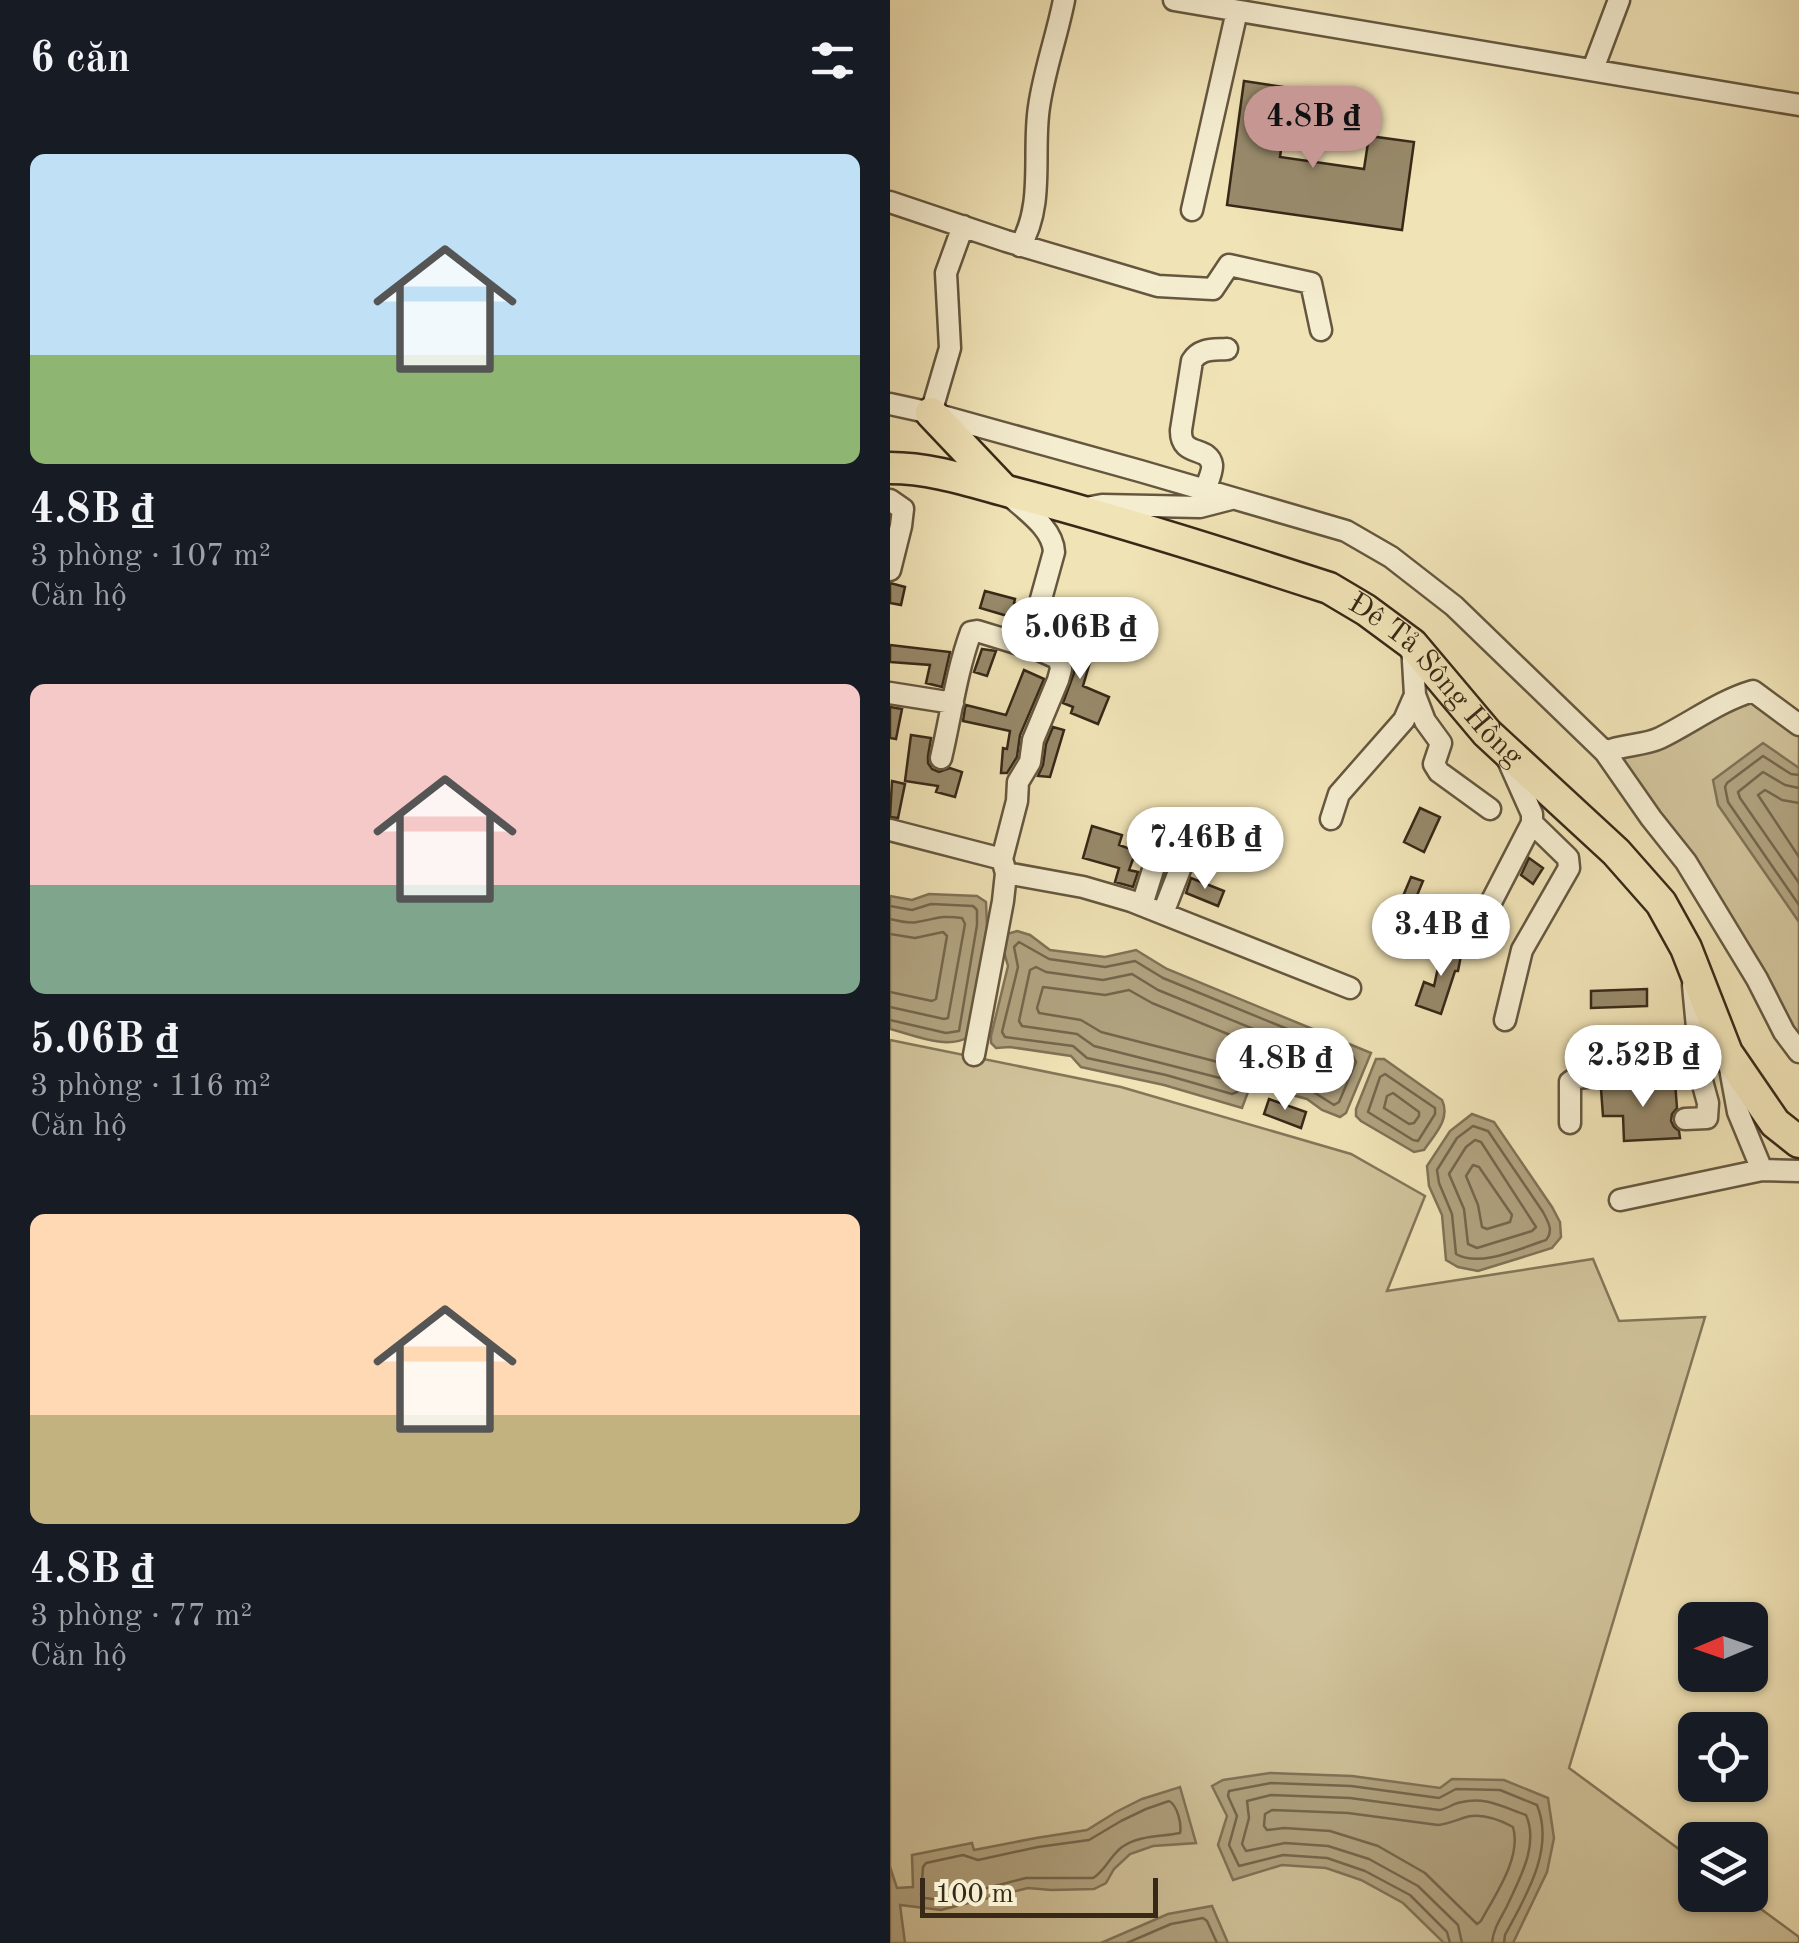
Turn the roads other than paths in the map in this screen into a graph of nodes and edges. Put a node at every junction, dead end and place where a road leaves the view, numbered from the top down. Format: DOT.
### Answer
graph roads {
  1 [pos="1064,0"];
  2 [pos="1174,0"];
  3 [pos="1619,0"];
  4 [pos="1237,11"];
  5 [pos="1593,69"];
  6 [pos="1799,105"];
  7 [pos="890,202"];
  8 [pos="1192,210"];
  9 [pos="963,226"];
  10 [pos="1020,246"];
  11 [pos="1320,330"];
  12 [pos="1227,349"];
  13 [pos="890,404"];
  14 [pos="931,413"];
  15 [pos="890,468"];
  16 [pos="1206,490"];
  17 [pos="1005,491"];
  18 [pos="1232,498"];
  19 [pos="890,500"];
  20 [pos="1080,510"];
  21 [pos="894,533"];
  22 [pos="890,570"];
  23 [pos="1412,644"];
  24 [pos="1028,646"];
  25 [pos="890,693"];
  26 [pos="1415,696"];
  27 [pos="953,703"];
  28 [pos="1799,725"];
  29 [pos="1502,746"];
  30 [pos="1606,752"];
  31 [pos="942,758"];
  32 [pos="1490,809"];
  33 [pos="1331,819"];
  34 [pos="1532,823"];
  35 [pos="890,830"];
  36 [pos="1004,866"];
  37 [pos="1142,905"];
  38 [pos="1487,910"];
  39 [pos="1163,913"];
  40 [pos="1350,988"];
  41 [pos="1505,1020"];
  42 [pos="1799,1052"];
  43 [pos="974,1055"];
  44 [pos="1714,1059"];
  45 [pos="1685,1119"];
  46 [pos="1570,1123"];
  47 [pos="1799,1142"];
  48 [pos="1762,1170"];
  49 [pos="1799,1171"];
  50 [pos="1620,1200"];
  1 -- 10 [label="street"];
  2 -- 4 [label="street"];
  3 -- 5 [label="street"];
  4 -- 5 [label="street"];
  4 -- 8 [label="street"];
  5 -- 6 [label="street"];
  7 -- 9 [label="street"];
  9 -- 10 [label="street"];
  9 -- 14 [label="street"];
  10 -- 11 [label="street"];
  12 -- 16 [label="street"];
  13 -- 14 [label="street"];
  14 -- 16 [label="street"];
  14 -- 17 [label="main road"];
  15 -- 17 [label="main road, Đê Tả Sông Hồng"];
  16 -- 18 [label="street"];
  17 -- 20 [label="main road, Đê Tả Sông Hồng"];
  17 -- 24 [label="street"];
  18 -- 20 [label="street"];
  18 -- 30 [label="street"];
  19 -- 21 [label="street"];
  20 -- 23 [label="main road, Đê Tả Sông Hồng"];
  21 -- 22 [label="street"];
  23 -- 26 [label="street"];
  23 -- 29 [label="main road, Đê Tả Sông Hồng"];
  24 -- 27 [label="street"];
  24 -- 36 [label="street"];
  25 -- 27 [label="street"];
  26 -- 32 [label="street"];
  26 -- 33 [label="street"];
  27 -- 31 [label="street"];
  28 -- 30 [label="street"];
  29 -- 34 [label="street"];
  29 -- 44 [label="main road, Đê Tả Sông Hồng"];
  30 -- 42 [label="street"];
  34 -- 38 [label="street"];
  34 -- 41 [label="street"];
  35 -- 36 [label="street"];
  36 -- 37 [label="street"];
  36 -- 43 [label="street"];
  37 -- 39 [label="street"];
  37 -- 39 [label="street"];
  39 -- 40 [label="street"];
  44 -- 45 [label="street"];
  44 -- 46 [label="street"];
  44 -- 47 [label="main road, Đê Tả Sông Hồng"];
  44 -- 48 [label="street"];
  48 -- 49 [label="street"];
  48 -- 50 [label="street"];
}
